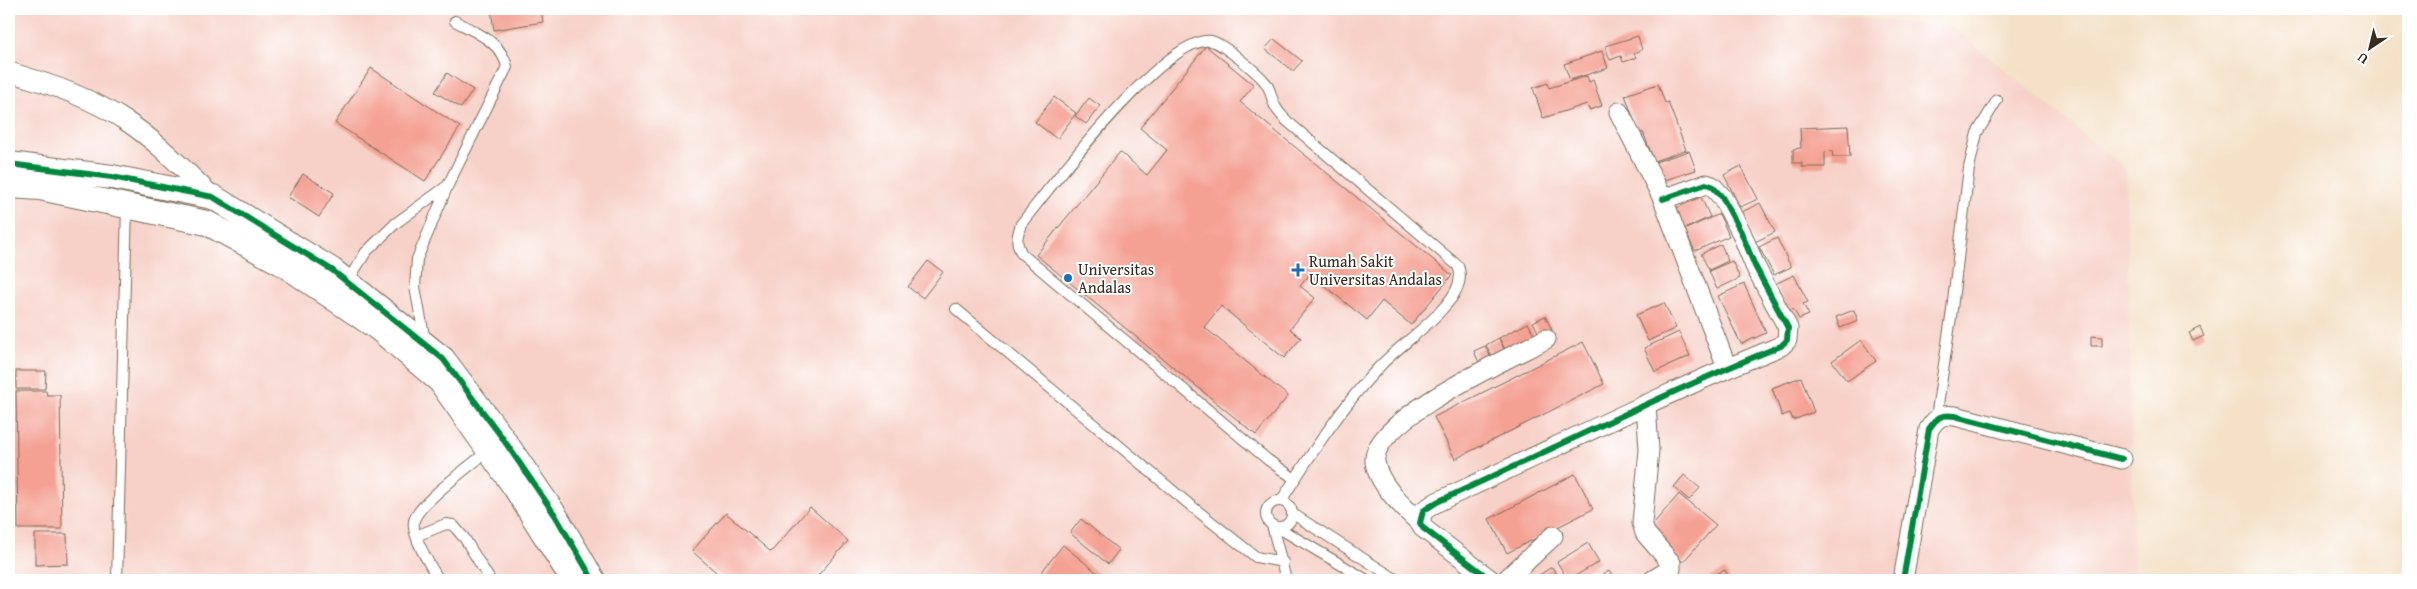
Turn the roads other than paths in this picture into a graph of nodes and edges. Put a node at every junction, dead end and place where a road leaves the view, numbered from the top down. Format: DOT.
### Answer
graph roads {
  1 [pos="455,21"];
  2 [pos="9,72"];
  3 [pos="1997,100"];
  4 [pos="1619,112"];
  5 [pos="9,164"];
  6 [pos="448,185"];
  7 [pos="9,186"];
  8 [pos="213,197"];
  9 [pos="1663,199"];
  10 [pos="127,205"];
  11 [pos="347,282"];
  12 [pos="956,309"];
  13 [pos="1546,339"];
  14 [pos="426,346"];
  15 [pos="1727,368"];
  16 [pos="1646,404"];
  17 [pos="467,405"];
  18 [pos="1936,418"];
  19 [pos="489,450"];
  20 [pos="2122,459"];
  21 [pos="1295,479"];
  22 [pos="1282,502"];
  23 [pos="1292,514"];
  24 [pos="1420,523"];
  25 [pos="1275,526"];
  26 [pos="416,536"];
  27 [pos="1553,536"];
  28 [pos="1283,562"];
  29 [pos="117,580"];
  30 [pos="439,580"];
  31 [pos="490,580"];
  32 [pos="572,580"];
  33 [pos="593,580"];
  34 [pos="1286,580"];
  35 [pos="1367,580"];
  36 [pos="1398,580"];
  37 [pos="1491,580"];
  38 [pos="1506,580"];
  39 [pos="1653,580"];
  40 [pos="1903,580"];
  1 -- 6 [label="lane"];
  2 -- 8 [label="street"];
  3 -- 18 [label="lane"];
  4 -- 9 [label="street"];
  5 -- 8 [label="street"];
  6 -- 11 [label="lane"];
  6 -- 14 [label="lane"];
  7 -- 10 [label="street"];
  8 -- 11 [label="street"];
  9 -- 15 [label="street"];
  9 -- 15 [label="street"];
  10 -- 17 [label="street"];
  10 -- 29 [label="lane"];
  11 -- 14 [label="street"];
  12 -- 28 [label="lane"];
  13 -- 24 [label="street"];
  14 -- 17 [label="street"];
  15 -- 16 [label="street"];
  16 -- 24 [label="street"];
  16 -- 39 [label="street"];
  17 -- 19 [label="street"];
  17 -- 33 [label="street"];
  18 -- 20 [label="street"];
  18 -- 40 [label="street"];
  19 -- 26 [label="lane"];
  19 -- 32 [label="street"];
  21 -- 21 [label="lane"];
  21 -- 22 [label="lane"];
  22 -- 23 [label="lane"];
  22 -- 25 [label="lane"];
  23 -- 25 [label="lane"];
  23 -- 36 [label="lane"];
  24 -- 37 [label="street"];
  25 -- 28 [label="lane"];
  25 -- 35 [label="lane"];
  26 -- 30 [label="lane"];
  26 -- 31 [label="lane"];
  27 -- 38 [label="street"];
  28 -- 34 [label="lane"];
}
